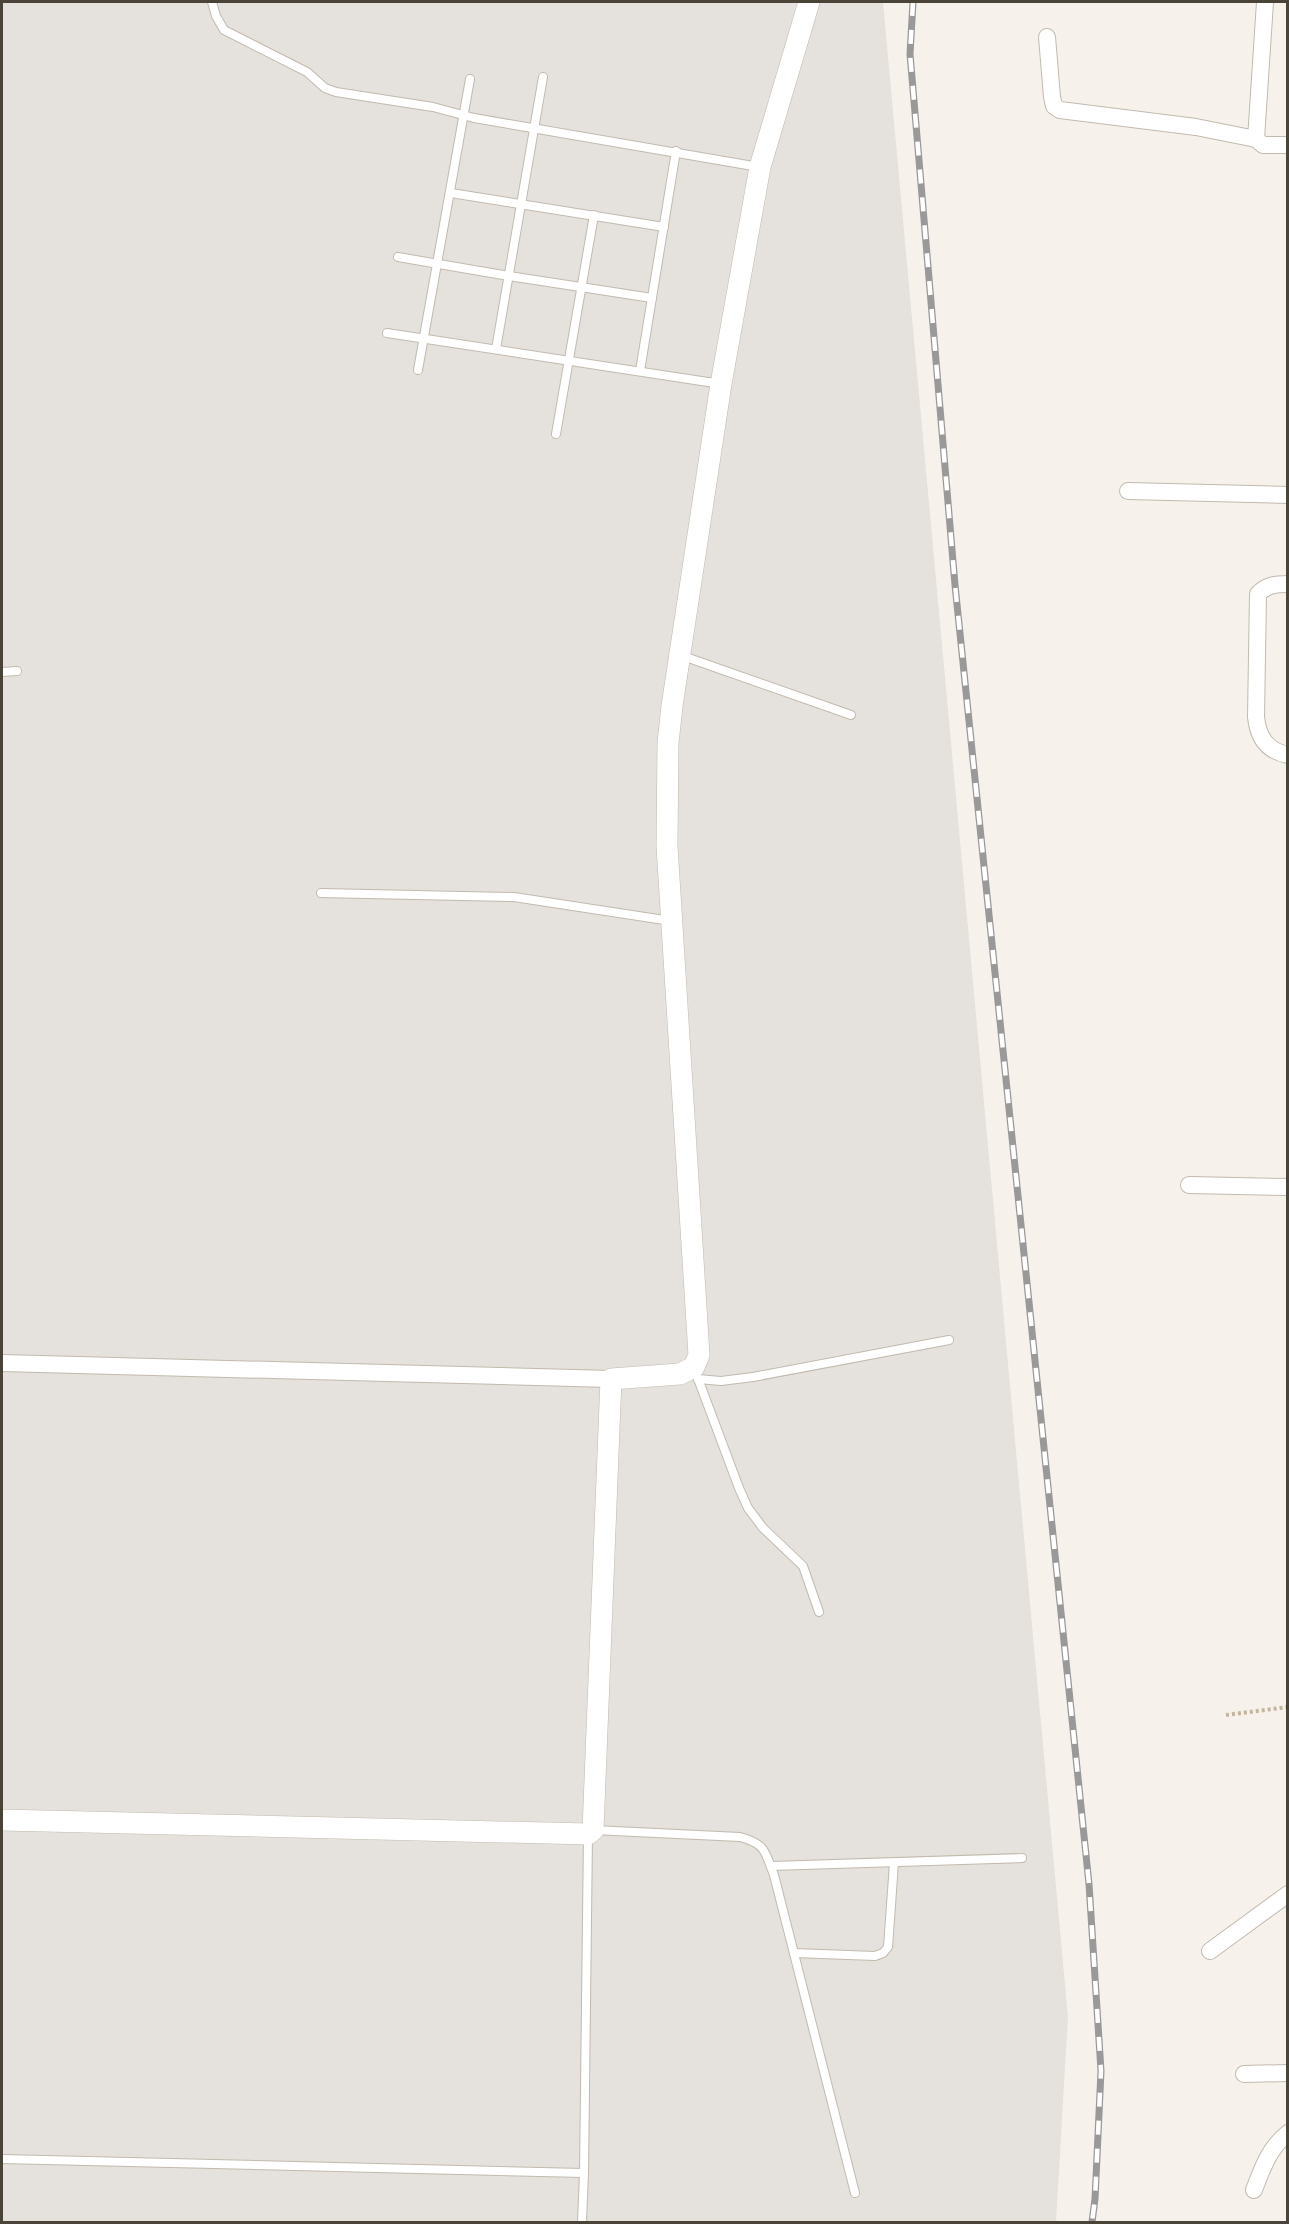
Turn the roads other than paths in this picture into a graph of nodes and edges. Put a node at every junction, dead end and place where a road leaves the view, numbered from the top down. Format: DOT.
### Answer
graph roads {
  1 [pos="212,2"];
  2 [pos="809,2"];
  3 [pos="1265,2"];
  4 [pos="1047,38"];
  5 [pos="543,77"];
  6 [pos="470,80"];
  7 [pos="465,115"];
  8 [pos="536,129"];
  9 [pos="1256,139"];
  10 [pos="1287,145"];
  11 [pos="676,151"];
  12 [pos="759,167"];
  13 [pos="451,193"];
  14 [pos="523,203"];
  15 [pos="594,215"];
  16 [pos="664,227"];
  17 [pos="398,256"];
  18 [pos="438,264"];
  19 [pos="509,276"];
  20 [pos="582,287"];
  21 [pos="652,298"];
  22 [pos="387,333"];
  23 [pos="424,338"];
  24 [pos="496,349"];
  25 [pos="569,361"];
  26 [pos="418,370"];
  27 [pos="639,371"];
  28 [pos="721,384"];
  29 [pos="556,434"];
  30 [pos="1128,491"];
  31 [pos="1287,495"];
  32 [pos="1287,584"];
  33 [pos="679,655"];
  34 [pos="17,671"];
  35 [pos="2,672"];
  36 [pos="851,716"];
  37 [pos="1287,754"];
  38 [pos="321,893"];
  39 [pos="672,921"];
  40 [pos="1189,1185"];
  41 [pos="1287,1187"];
  42 [pos="949,1340"];
  43 [pos="2,1363"];
  44 [pos="696,1373"];
  45 [pos="611,1379"];
  46 [pos="819,1612"];
  47 [pos="2,1820"];
  48 [pos="590,1832"];
  49 [pos="1022,1858"];
  50 [pos="894,1863"];
  51 [pos="771,1866"];
  52 [pos="1287,1894"];
  53 [pos="1210,1951"];
  54 [pos="794,1953"];
  55 [pos="1287,2073"];
  56 [pos="1244,2074"];
  57 [pos="1287,2133"];
  58 [pos="2,2159"];
  59 [pos="584,2173"];
  60 [pos="1254,2190"];
  61 [pos="855,2193"];
  62 [pos="582,2223"];
  1 -- 7 [label="lane"];
  2 -- 12 [label="street"];
  3 -- 9 [label="street"];
  4 -- 9 [label="street"];
  5 -- 8 [label="lane"];
  6 -- 7 [label="lane"];
  7 -- 8 [label="lane"];
  7 -- 13 [label="lane"];
  8 -- 11 [label="lane"];
  8 -- 14 [label="lane"];
  9 -- 10 [label="street"];
  11 -- 12 [label="lane"];
  11 -- 16 [label="lane"];
  12 -- 28 [label="street"];
  13 -- 14 [label="lane"];
  13 -- 18 [label="lane"];
  14 -- 15 [label="lane"];
  14 -- 19 [label="lane"];
  15 -- 16 [label="lane"];
  15 -- 20 [label="lane"];
  16 -- 21 [label="lane"];
  17 -- 18 [label="lane"];
  18 -- 19 [label="lane"];
  18 -- 23 [label="lane"];
  19 -- 20 [label="lane"];
  19 -- 24 [label="lane"];
  20 -- 21 [label="lane"];
  20 -- 25 [label="lane"];
  21 -- 27 [label="lane"];
  22 -- 23 [label="lane"];
  23 -- 24 [label="lane"];
  23 -- 26 [label="lane"];
  24 -- 25 [label="lane"];
  25 -- 27 [label="lane"];
  25 -- 29 [label="lane"];
  27 -- 28 [label="lane"];
  28 -- 33 [label="street"];
  30 -- 31 [label="street"];
  32 -- 37 [label="street"];
  33 -- 36 [label="lane"];
  33 -- 39 [label="street"];
  34 -- 35 [label="lane"];
  38 -- 39 [label="lane"];
  39 -- 44 [label="street"];
  40 -- 41 [label="street"];
  42 -- 44 [label="lane"];
  43 -- 45 [label="street"];
  44 -- 45 [label="street"];
  44 -- 46 [label="lane"];
  45 -- 48 [label="street"];
  47 -- 48 [label="street"];
  48 -- 51 [label="lane"];
  48 -- 59 [label="lane"];
  49 -- 50 [label="lane"];
  50 -- 51 [label="lane"];
  50 -- 54 [label="lane"];
  51 -- 54 [label="lane"];
  52 -- 53 [label="street"];
  54 -- 61 [label="lane"];
  55 -- 56 [label="street"];
  57 -- 60 [label="street"];
  58 -- 59 [label="lane"];
  59 -- 62 [label="lane"];
}
